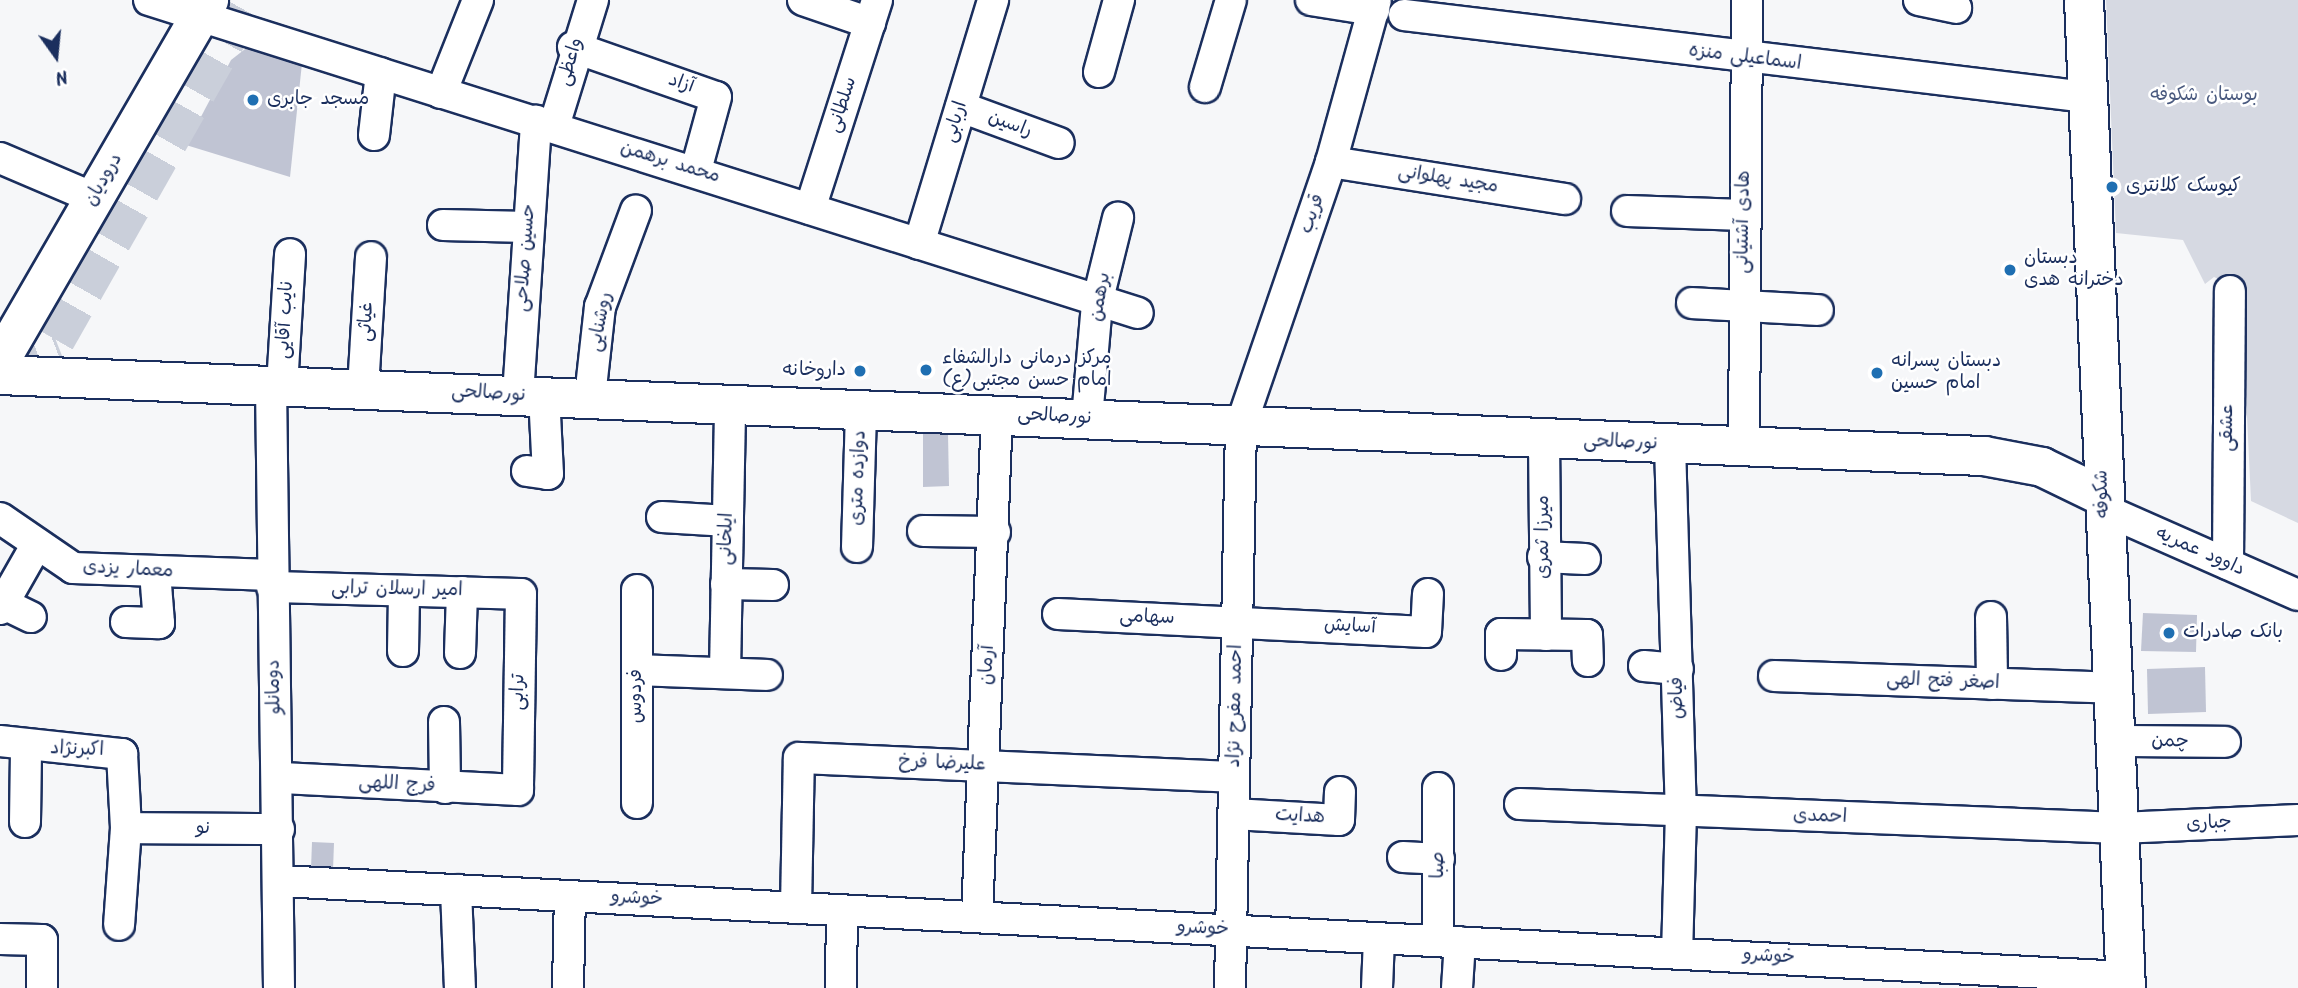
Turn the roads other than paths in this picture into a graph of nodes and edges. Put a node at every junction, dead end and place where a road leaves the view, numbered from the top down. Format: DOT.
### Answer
graph roads {
  1 [pos="149,0"];
  2 [pos="478,0"];
  3 [pos="803,0"];
  4 [pos="993,0"];
  5 [pos="1119,0"];
  6 [pos="1230,0"];
  7 [pos="1311,0"];
  8 [pos="1747,0"];
  9 [pos="1919,0"];
  10 [pos="2084,0"];
  11 [pos="584,2"];
  12 [pos="1375,5"];
  13 [pos="204,8"];
  14 [pos="1956,8"];
  15 [pos="873,12"];
  16 [pos="1404,15"];
  17 [pos="573,47"];
  18 [pos="1747,59"];
  19 [pos="1099,72"];
  20 [pos="381,73"];
  21 [pos="1205,87"];
  22 [pos="441,93"];
  23 [pos="2087,97"];
  24 [pos="961,107"];
  25 [pos="545,123"];
  26 [pos="374,135"];
  27 [pos="1059,143"];
  28 [pos="0,158"];
  29 [pos="1331,162"];
  30 [pos="696,170"];
  31 [pos="94,198"];
  32 [pos="1564,199"];
  33 [pos="810,209"];
  34 [pos="636,210"];
  35 [pos="1627,211"];
  36 [pos="1744,215"];
  37 [pos="1118,218"];
  38 [pos="443,225"];
  39 [pos="528,227"];
  40 [pos="919,244"];
  41 [pos="290,254"];
  42 [pos="371,257"];
  43 [pos="2230,291"];
  44 [pos="1097,303"];
  45 [pos="1692,303"];
  46 [pos="1743,306"];
  47 [pos="1818,310"];
  48 [pos="1138,313"];
  49 [pos="0,361"];
  50 [pos="0,375"];
  51 [pos="276,386"];
  52 [pos="363,388"];
  53 [pos="531,396"];
  54 [pos="590,397"];
  55 [pos="730,406"];
  56 [pos="861,408"];
  57 [pos="997,414"];
  58 [pos="1087,418"];
  59 [pos="1241,425"];
  60 [pos="1544,440"];
  61 [pos="1670,444"];
  62 [pos="1744,444"];
  63 [pos="527,471"];
  64 [pos="2103,502"];
  65 [pos="662,517"];
  66 [pos="0,518"];
  67 [pos="728,521"];
  68 [pos="923,531"];
  69 [pos="995,532"];
  70 [pos="37,544"];
  71 [pos="857,547"];
  72 [pos="1543,557"];
  73 [pos="1585,559"];
  74 [pos="2228,564"];
  75 [pos="155,572"];
  76 [pos="272,581"];
  77 [pos="726,584"];
  78 [pos="773,585"];
  79 [pos="637,590"];
  80 [pos="404,591"];
  81 [pos="462,592"];
  82 [pos="521,594"];
  83 [pos="1428,594"];
  84 [pos="2298,595"];
  85 [pos="1,606"];
  86 [pos="1058,614"];
  87 [pos="31,617"];
  88 [pos="1991,617"];
  89 [pos="1237,621"];
  90 [pos="127,622"];
  91 [pos="1546,635"];
  92 [pos="1501,645"];
  93 [pos="1588,648"];
  94 [pos="403,650"];
  95 [pos="460,653"];
  96 [pos="1644,666"];
  97 [pos="1678,669"];
  98 [pos="638,670"];
  99 [pos="725,672"];
  100 [pos="767,675"];
  101 [pos="1774,676"];
  102 [pos="1992,684"];
  103 [pos="2112,688"];
  104 [pos="444,722"];
  105 [pos="2114,741"];
  106 [pos="2225,742"];
  107 [pos="13,744"];
  108 [pos="985,766"];
  109 [pos="1234,777"];
  110 [pos="277,778"];
  111 [pos="445,788"];
  112 [pos="1438,788"];
  113 [pos="517,790"];
  114 [pos="1340,792"];
  115 [pos="636,803"];
  116 [pos="1520,804"];
  117 [pos="1681,812"];
  118 [pos="1233,814"];
  119 [pos="2298,820"];
  120 [pos="24,822"];
  121 [pos="126,828"];
  122 [pos="2120,828"];
  123 [pos="279,829"];
  124 [pos="1403,857"];
  125 [pos="1439,859"];
  126 [pos="280,881"];
  127 [pos="456,890"];
  128 [pos="570,896"];
  129 [pos="796,908"];
  130 [pos="842,910"];
  131 [pos="977,917"];
  132 [pos="119,925"];
  133 [pos="1231,930"];
  134 [pos="1379,938"];
  135 [pos="0,939"];
  136 [pos="1449,942"];
  137 [pos="1677,951"];
  138 [pos="2126,983"];
  139 [pos="41,988"];
  140 [pos="279,988"];
  141 [pos="460,988"];
  142 [pos="568,988"];
  143 [pos="841,988"];
  144 [pos="1230,988"];
  145 [pos="1377,988"];
  146 [pos="1457,988"];
  1 -- 13 [label="street, محمد برهمن"];
  2 -- 22 [label="street"];
  3 -- 15 [label="street"];
  4 -- 24 [label="street, اربابی"];
  5 -- 19 [label="street"];
  6 -- 21 [label="street"];
  7 -- 12 [label="street"];
  8 -- 18 [label="street, هادی آشتیانی"];
  9 -- 14 [label="street"];
  10 -- 23 [label="main road, شکوفه"];
  11 -- 17 [label="street, واعظی"];
  12 -- 29 [label="street, قریب"];
  13 -- 20 [label="street, محمد برهمن"];
  13 -- 31 [label="main road, درودیان"];
  15 -- 33 [label="street, سلطانی"];
  16 -- 18 [label="street, اسماعیلی منزه"];
  17 -- 25 [label="street, واعظی"];
  17 -- 30 [label="street, آزاد"];
  18 -- 23 [label="street, اسماعیلی منزه"];
  18 -- 36 [label="street, هادی آشتیانی"];
  20 -- 22 [label="street, محمد برهمن"];
  20 -- 26 [label="street"];
  22 -- 25 [label="street, محمد برهمن"];
  23 -- 64 [label="main road, شکوفه"];
  24 -- 27 [label="street, راسین"];
  24 -- 40 [label="street, اربابی"];
  25 -- 30 [label="street, محمد برهمن"];
  25 -- 39 [label="street, حسین صلاحی"];
  28 -- 31 [label="street"];
  29 -- 32 [label="street, مجید پهلوانی"];
  29 -- 59 [label="street, قریب"];
  30 -- 33 [label="street, محمد برهمن"];
  31 -- 49 [label="main road, درودیان"];
  33 -- 40 [label="street, محمد برهمن"];
  34 -- 54 [label="street, روشنایی"];
  35 -- 36 [label="street"];
  36 -- 46 [label="street, هادی آشتیانی"];
  37 -- 44 [label="street, برهمن"];
  38 -- 39 [label="street"];
  39 -- 53 [label="street, حسین صلاحی"];
  40 -- 44 [label="street, محمد برهمن"];
  41 -- 51 [label="street, نایب آقایی"];
  42 -- 52 [label="street, غیاثی"];
  43 -- 74 [label="street, عشقی"];
  44 -- 48 [label="street, محمد برهمن"];
  44 -- 58 [label="street, برهمن"];
  45 -- 46 [label="street"];
  46 -- 47 [label="street"];
  46 -- 62 [label="street, هادی آشتیانی"];
  50 -- 51 [label="main road, نورصالحی"];
  51 -- 52 [label="main road, نورصالحی"];
  51 -- 76 [label="street, دومانلو"];
  52 -- 53 [label="main road, نورصالحی"];
  53 -- 54 [label="main road, نورصالحی"];
  53 -- 63 [label="street, حسین صلاحی"];
  54 -- 55 [label="main road, نورصالحی"];
  55 -- 56 [label="main road, نورصالحی"];
  55 -- 67 [label="street, ایلخانی"];
  56 -- 57 [label="main road, نورصالحی"];
  56 -- 71 [label="street, دوازده متری"];
  57 -- 58 [label="main road, نورصالحی"];
  57 -- 69 [label="street, آرمان"];
  58 -- 59 [label="main road, نورصالحی"];
  59 -- 60 [label="main road, نورصالحی"];
  59 -- 89 [label="street, احمد مفرح نژاد"];
  60 -- 61 [label="main road, نورصالحی"];
  60 -- 72 [label="street, میرزا ثمری"];
  61 -- 62 [label="main road, نورصالحی"];
  61 -- 97 [label="street, فیاض"];
  62 -- 64 [label="main road, نورصالحی"];
  64 -- 74 [label="street, داوود عمریه"];
  64 -- 103 [label="main road, شکوفه"];
  65 -- 67 [label="street"];
  66 -- 70 [label="street, معمار یزدی"];
  67 -- 77 [label="street, ایلخانی"];
  68 -- 69 [label="street"];
  69 -- 108 [label="street, آرمان"];
  70 -- 75 [label="street, معمار یزدی"];
  70 -- 85 [label="street"];
  72 -- 73 [label="street"];
  72 -- 91 [label="street, میرزا ثمری"];
  74 -- 84 [label="street, داوود عمریه"];
  75 -- 76 [label="street, معمار یزدی"];
  75 -- 90 [label="street"];
  76 -- 80 [label="street, امیر ارسلان ترابی"];
  76 -- 110 [label="street, دومانلو"];
  77 -- 78 [label="street"];
  77 -- 99 [label="street, ایلخانی"];
  79 -- 98 [label="street, فردوس"];
  80 -- 81 [label="street, امیر ارسلان ترابی"];
  80 -- 94 [label="street"];
  81 -- 82 [label="street, امیر ارسلان ترابی"];
  81 -- 95 [label="street"];
  82 -- 113 [label="street, ترابی"];
  83 -- 89 [label="street, آسایش"];
  85 -- 87 [label="street"];
  86 -- 89 [label="street, سهامی"];
  88 -- 102 [label="street"];
  89 -- 109 [label="street, احمد مفرح نژاد"];
  91 -- 92 [label="street"];
  91 -- 93 [label="street"];
  96 -- 97 [label="street"];
  97 -- 117 [label="street, فیاض"];
  98 -- 99 [label="street"];
  98 -- 115 [label="street, فردوس"];
  99 -- 100 [label="street"];
  101 -- 102 [label="street, اصغر فتح الهی"];
  102 -- 103 [label="street, اصغر فتح الهی"];
  103 -- 105 [label="main road, شکوفه"];
  104 -- 111 [label="street"];
  105 -- 106 [label="street, چمن"];
  105 -- 122 [label="main road, شکوفه"];
  107 -- 120 [label="street"];
  107 -- 121 [label="street, اکبرنژاد"];
  108 -- 109 [label="street, علیرضا فرخ"];
  108 -- 129 [label="street, علیرضا فرخ"];
  108 -- 131 [label="street, آرمان"];
  109 -- 118 [label="street, احمد مفرح نژاد"];
  110 -- 111 [label="street, فرج اللهی"];
  110 -- 123 [label="street, دومانلو"];
  111 -- 113 [label="street, فرج اللهی"];
  112 -- 125 [label="street, صبا"];
  114 -- 118 [label="street, هدایت"];
  116 -- 117 [label="street, احمدی"];
  117 -- 122 [label="street, احمدی"];
  117 -- 137 [label="street, فیاض"];
  118 -- 133 [label="street, احمد مفرح نژاد"];
  119 -- 122 [label="street, جباری"];
  121 -- 123 [label="street, نو"];
  121 -- 132 [label="street"];
  122 -- 138 [label="main road, شکوفه"];
  123 -- 126 [label="street, دومانلو"];
  124 -- 125 [label="street"];
  125 -- 136 [label="street, صبا"];
  126 -- 127 [label="street, خوشرو"];
  126 -- 140 [label="street, دومانلو"];
  127 -- 128 [label="street, خوشرو"];
  127 -- 141 [label="street"];
  128 -- 129 [label="street, خوشرو"];
  128 -- 142 [label="street"];
  129 -- 130 [label="street, خوشرو"];
  130 -- 131 [label="street, خوشرو"];
  130 -- 143 [label="street"];
  131 -- 133 [label="street, خوشرو"];
  133 -- 134 [label="street, خوشرو"];
  133 -- 144 [label="street, احمد مفرح نژاد"];
  134 -- 136 [label="street, خوشرو"];
  134 -- 145 [label="street"];
  135 -- 139 [label="street"];
  136 -- 137 [label="street, خوشرو"];
  136 -- 146 [label="street, صبا"];
  137 -- 138 [label="street, خوشرو"];
}
